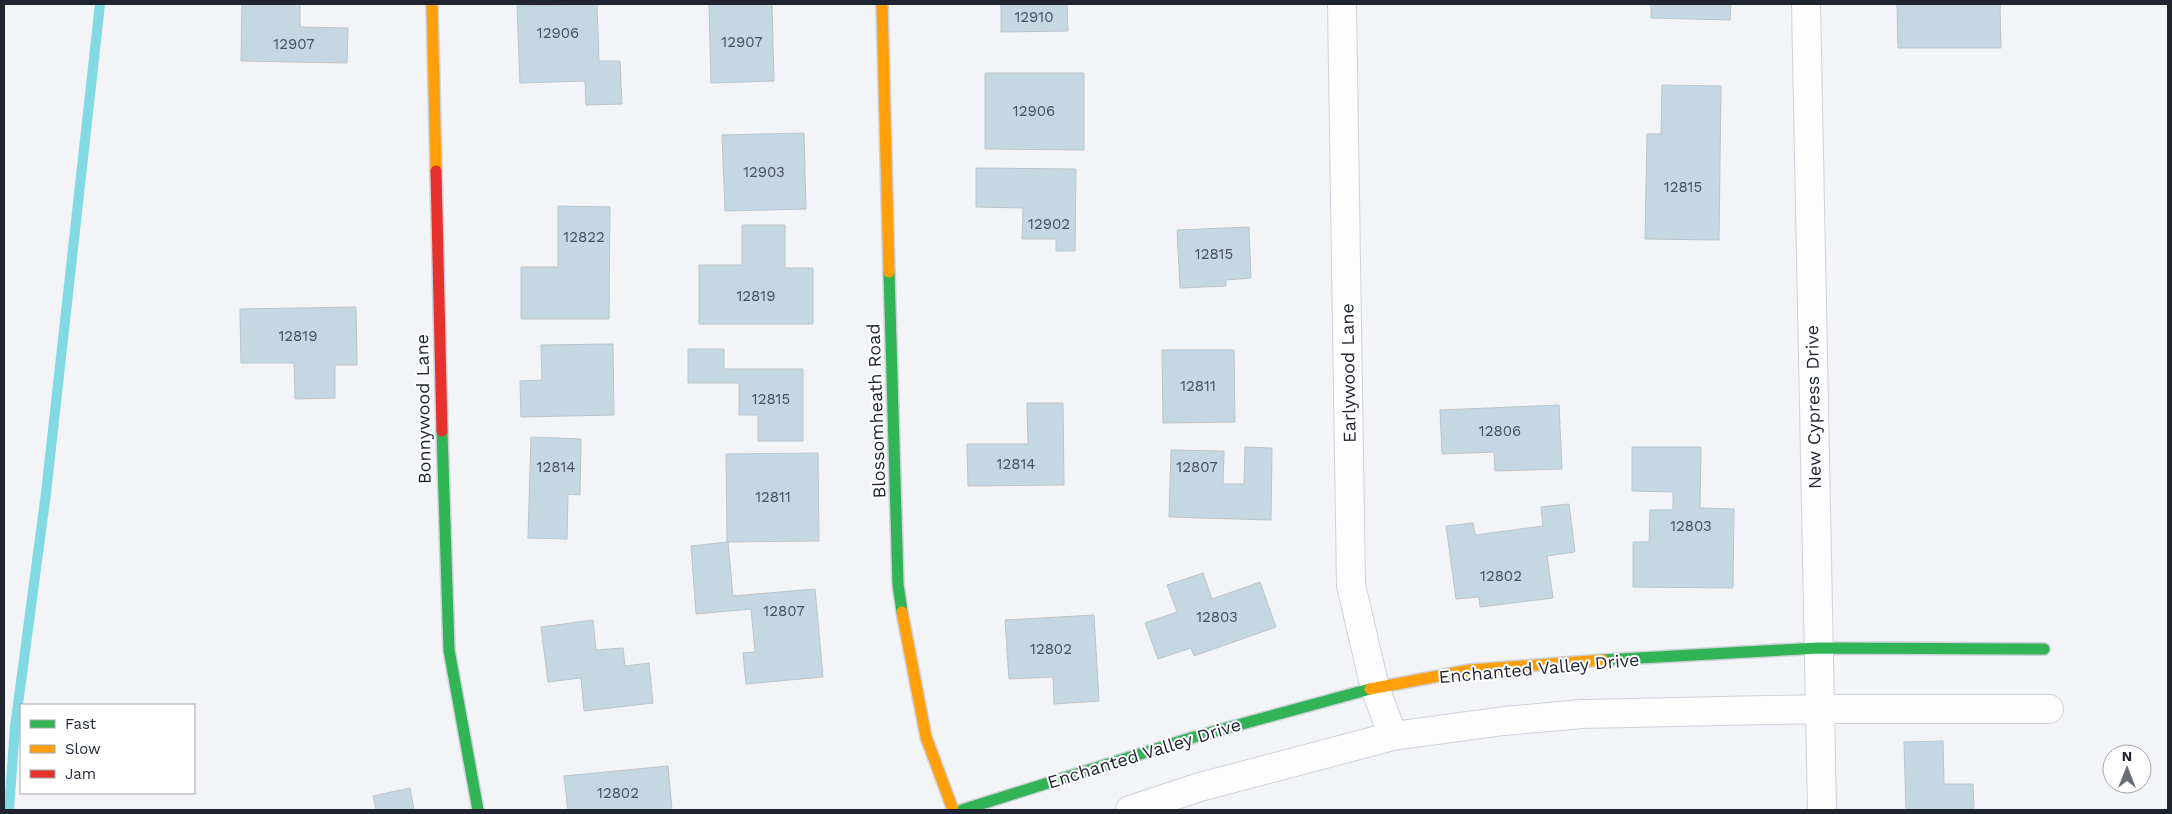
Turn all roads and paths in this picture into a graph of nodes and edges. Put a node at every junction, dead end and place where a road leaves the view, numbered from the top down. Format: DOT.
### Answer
graph roads {
  1 [pos="432,4"];
  2 [pos="882,4"];
  3 [pos="1342,4"];
  4 [pos="1806,4"];
  5 [pos="1818,648"];
  6 [pos="2044,649"];
  7 [pos="1374,688"];
  8 [pos="1820,708"];
  9 [pos="2049,708"];
  10 [pos="1393,736"];
  11 [pos="478,810"];
  12 [pos="953,810"];
  13 [pos="962,810"];
  14 [pos="1130,810"];
  15 [pos="1822,810"];
  1 -- 11 [label="street, Bonnywood Lane"];
  2 -- 12 [label="street, Blossomheath Road"];
  3 -- 7 [label="street, Earlywood Lane"];
  4 -- 5 [label="street, New Cypress Drive"];
  5 -- 6 [label="street, Enchanted Valley Drive"];
  5 -- 7 [label="street, Enchanted Valley Drive"];
  5 -- 8 [label="street, New Cypress Drive"];
  7 -- 10 [label="street, Earlywood Lane"];
  7 -- 13 [label="street, Enchanted Valley Drive"];
  8 -- 9 [label="street"];
  8 -- 10 [label="street"];
  8 -- 15 [label="street, New Cypress Drive"];
  10 -- 14 [label="street"];
}
